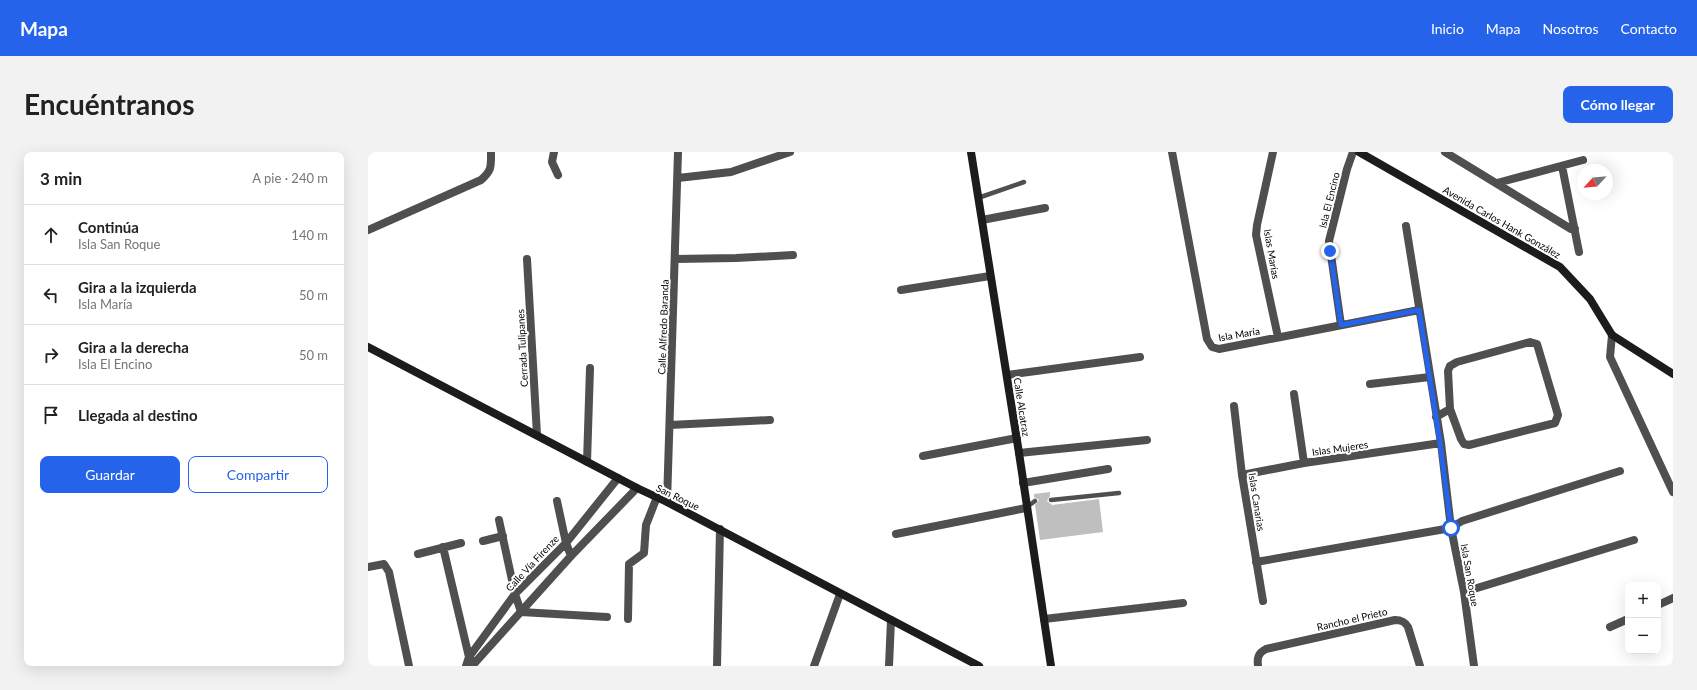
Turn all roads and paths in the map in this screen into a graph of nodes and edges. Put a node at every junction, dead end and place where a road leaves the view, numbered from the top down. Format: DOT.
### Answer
graph roads {
  1 [pos="491,152"];
  2 [pos="555,152"];
  3 [pos="678,152"];
  4 [pos="790,152"];
  5 [pos="971,152"];
  6 [pos="1172,152"];
  7 [pos="1273,152"];
  8 [pos="1353,152"];
  9 [pos="1359,152"];
  10 [pos="1445,152"];
  11 [pos="1583,160"];
  12 [pos="1562,166"];
  13 [pos="558,176"];
  14 [pos="678,178"];
  15 [pos="1024,182"];
  16 [pos="1497,183"];
  17 [pos="978,198"];
  18 [pos="1046,208"];
  19 [pos="982,220"];
  20 [pos="1406,226"];
  21 [pos="1575,229"];
  22 [pos="368,230"];
  23 [pos="1579,252"];
  24 [pos="793,255"];
  25 [pos="527,259"];
  26 [pos="675,259"];
  27 [pos="990,276"];
  28 [pos="901,290"];
  29 [pos="1419,310"];
  30 [pos="1341,325"];
  31 [pos="1612,335"];
  32 [pos="1278,337"];
  33 [pos="368,347"];
  34 [pos="1140,357"];
  35 [pos="590,368"];
  36 [pos="1673,374"];
  37 [pos="1006,375"];
  38 [pos="1430,377"];
  39 [pos="1370,384"];
  40 [pos="1294,394"];
  41 [pos="1234,406"];
  42 [pos="1450,409"];
  43 [pos="1436,417"];
  44 [pos="770,420"];
  45 [pos="670,425"];
  46 [pos="537,434"];
  47 [pos="1017,438"];
  48 [pos="1147,440"];
  49 [pos="1440,443"];
  50 [pos="1019,453"];
  51 [pos="923,456"];
  52 [pos="587,462"];
  53 [pos="1304,463"];
  54 [pos="1108,469"];
  55 [pos="1620,471"];
  56 [pos="1242,475"];
  57 [pos="618,478"];
  58 [pos="1023,482"];
  59 [pos="637,488"];
  60 [pos="1673,492"];
  61 [pos="1119,493"];
  62 [pos="657,497"];
  63 [pos="1051,500"];
  64 [pos="557,501"];
  65 [pos="1035,501"];
  66 [pos="667,502"];
  67 [pos="1026,508"];
  68 [pos="499,520"];
  69 [pos="1451,528"];
  70 [pos="720,529"];
  71 [pos="896,534"];
  72 [pos="503,536"];
  73 [pos="1634,540"];
  74 [pos="483,541"];
  75 [pos="566,542"];
  76 [pos="462,543"];
  77 [pos="443,547"];
  78 [pos="418,554"];
  79 [pos="571,556"];
  80 [pos="1256,562"];
  81 [pos="368,567"];
  82 [pos="1464,592"];
  83 [pos="515,594"];
  84 [pos="840,594"];
  85 [pos="1673,598"];
  86 [pos="1263,601"];
  87 [pos="1183,603"];
  88 [pos="1661,604"];
  89 [pos="521,612"];
  90 [pos="607,617"];
  91 [pos="628,619"];
  92 [pos="1044,619"];
  93 [pos="891,620"];
  94 [pos="1625,620"];
  95 [pos="1610,627"];
  96 [pos="469,657"];
  97 [pos="474,665"];
  98 [pos="409,666"];
  99 [pos="466,666"];
  100 [pos="717,666"];
  101 [pos="814,666"];
  102 [pos="889,666"];
  103 [pos="979,666"];
  104 [pos="1051,666"];
  105 [pos="1258,666"];
  106 [pos="1420,666"];
  107 [pos="1474,666"];
  1 -- 22 [label="street"];
  2 -- 13 [label="street"];
  3 -- 14 [label="street, Calle Alfredo Baranda"];
  4 -- 14 [label="street"];
  5 -- 17 [label="main road, Calle Alcatraz"];
  6 -- 32 [label="street, Isla María"];
  7 -- 32 [label="street, Islas Marías"];
  8 -- 30 [label="street, Isla El Encino"];
  9 -- 31 [label="main road, Avenida Carlos Hank González"];
  10 -- 16 [label="street"];
  11 -- 12 [label="street"];
  12 -- 16 [label="street"];
  12 -- 21 [label="street"];
  14 -- 26 [label="street, Calle Alfredo Baranda"];
  15 -- 17 [label="lane"];
  16 -- 21 [label="street"];
  17 -- 19 [label="main road, Calle Alcatraz"];
  18 -- 19 [label="street"];
  19 -- 27 [label="main road, Calle Alcatraz"];
  20 -- 29 [label="street, Isla San Roque"];
  21 -- 23 [label="street"];
  24 -- 26 [label="street"];
  25 -- 46 [label="street, Cerrada Tulipanes"];
  26 -- 45 [label="street, Calle Alfredo Baranda"];
  27 -- 28 [label="street"];
  27 -- 37 [label="main road, Calle Alcatraz"];
  29 -- 30 [label="street, Isla María"];
  29 -- 38 [label="street, Isla San Roque"];
  30 -- 32 [label="street, Isla María"];
  31 -- 36 [label="main road"];
  31 -- 60 [label="street"];
  33 -- 46 [label="main road, San Roque"];
  34 -- 37 [label="street"];
  35 -- 52 [label="street"];
  37 -- 47 [label="main road, Calle Alcatraz"];
  38 -- 39 [label="street"];
  38 -- 43 [label="street, Isla San Roque"];
  40 -- 53 [label="street"];
  41 -- 56 [label="street, Islas Canarias"];
  42 -- 42 [label="street"];
  42 -- 43 [label="street"];
  43 -- 49 [label="street, Isla San Roque"];
  44 -- 45 [label="street"];
  45 -- 66 [label="street, Calle Alfredo Baranda"];
  46 -- 52 [label="main road, San Roque"];
  47 -- 50 [label="main road, Calle Alcatraz"];
  47 -- 51 [label="street"];
  48 -- 50 [label="street"];
  49 -- 53 [label="street, Islas Mujeres"];
  49 -- 69 [label="street, Isla San Roque"];
  50 -- 58 [label="main road, Calle Alcatraz"];
  52 -- 57 [label="main road, San Roque"];
  53 -- 56 [label="street, Islas Mujeres"];
  54 -- 58 [label="street"];
  55 -- 69 [label="street"];
  56 -- 80 [label="street, Islas Canarias"];
  57 -- 59 [label="main road, San Roque"];
  57 -- 75 [label="street, Calle Vía Firenze"];
  58 -- 67 [label="main road, Calle Alcatraz"];
  59 -- 62 [label="main road, San Roque"];
  59 -- 79 [label="street"];
  61 -- 63 [label="lane"];
  62 -- 66 [label="main road, San Roque"];
  62 -- 91 [label="street"];
  64 -- 75 [label="street"];
  65 -- 67 [label="lane"];
  66 -- 70 [label="main road, San Roque"];
  67 -- 71 [label="street"];
  67 -- 92 [label="main road, Calle Alcatraz"];
  68 -- 72 [label="street"];
  69 -- 80 [label="street"];
  69 -- 82 [label="street, Isla San Roque"];
  70 -- 84 [label="main road, San Roque"];
  70 -- 100 [label="street"];
  72 -- 74 [label="street"];
  72 -- 83 [label="street"];
  73 -- 82 [label="street"];
  75 -- 79 [label="street"];
  75 -- 83 [label="street, Calle Vía Firenze"];
  76 -- 77 [label="street"];
  77 -- 78 [label="street"];
  77 -- 96 [label="street"];
  79 -- 89 [label="street"];
  80 -- 86 [label="street, Islas Canarias"];
  81 -- 98 [label="street"];
  82 -- 107 [label="street, Isla San Roque"];
  83 -- 89 [label="street"];
  83 -- 96 [label="street, Calle Vía Firenze"];
  84 -- 93 [label="main road, San Roque"];
  84 -- 101 [label="street"];
  85 -- 88 [label="street"];
  87 -- 92 [label="street"];
  89 -- 90 [label="street"];
  89 -- 97 [label="street"];
  92 -- 104 [label="main road, Calle Alcatraz"];
  93 -- 102 [label="street"];
  93 -- 103 [label="main road, San Roque"];
  94 -- 95 [label="street"];
  96 -- 97 [label="street"];
  96 -- 99 [label="street, Calle Vía Firenze"];
  105 -- 106 [label="street, Rancho el Prieto"];
}
